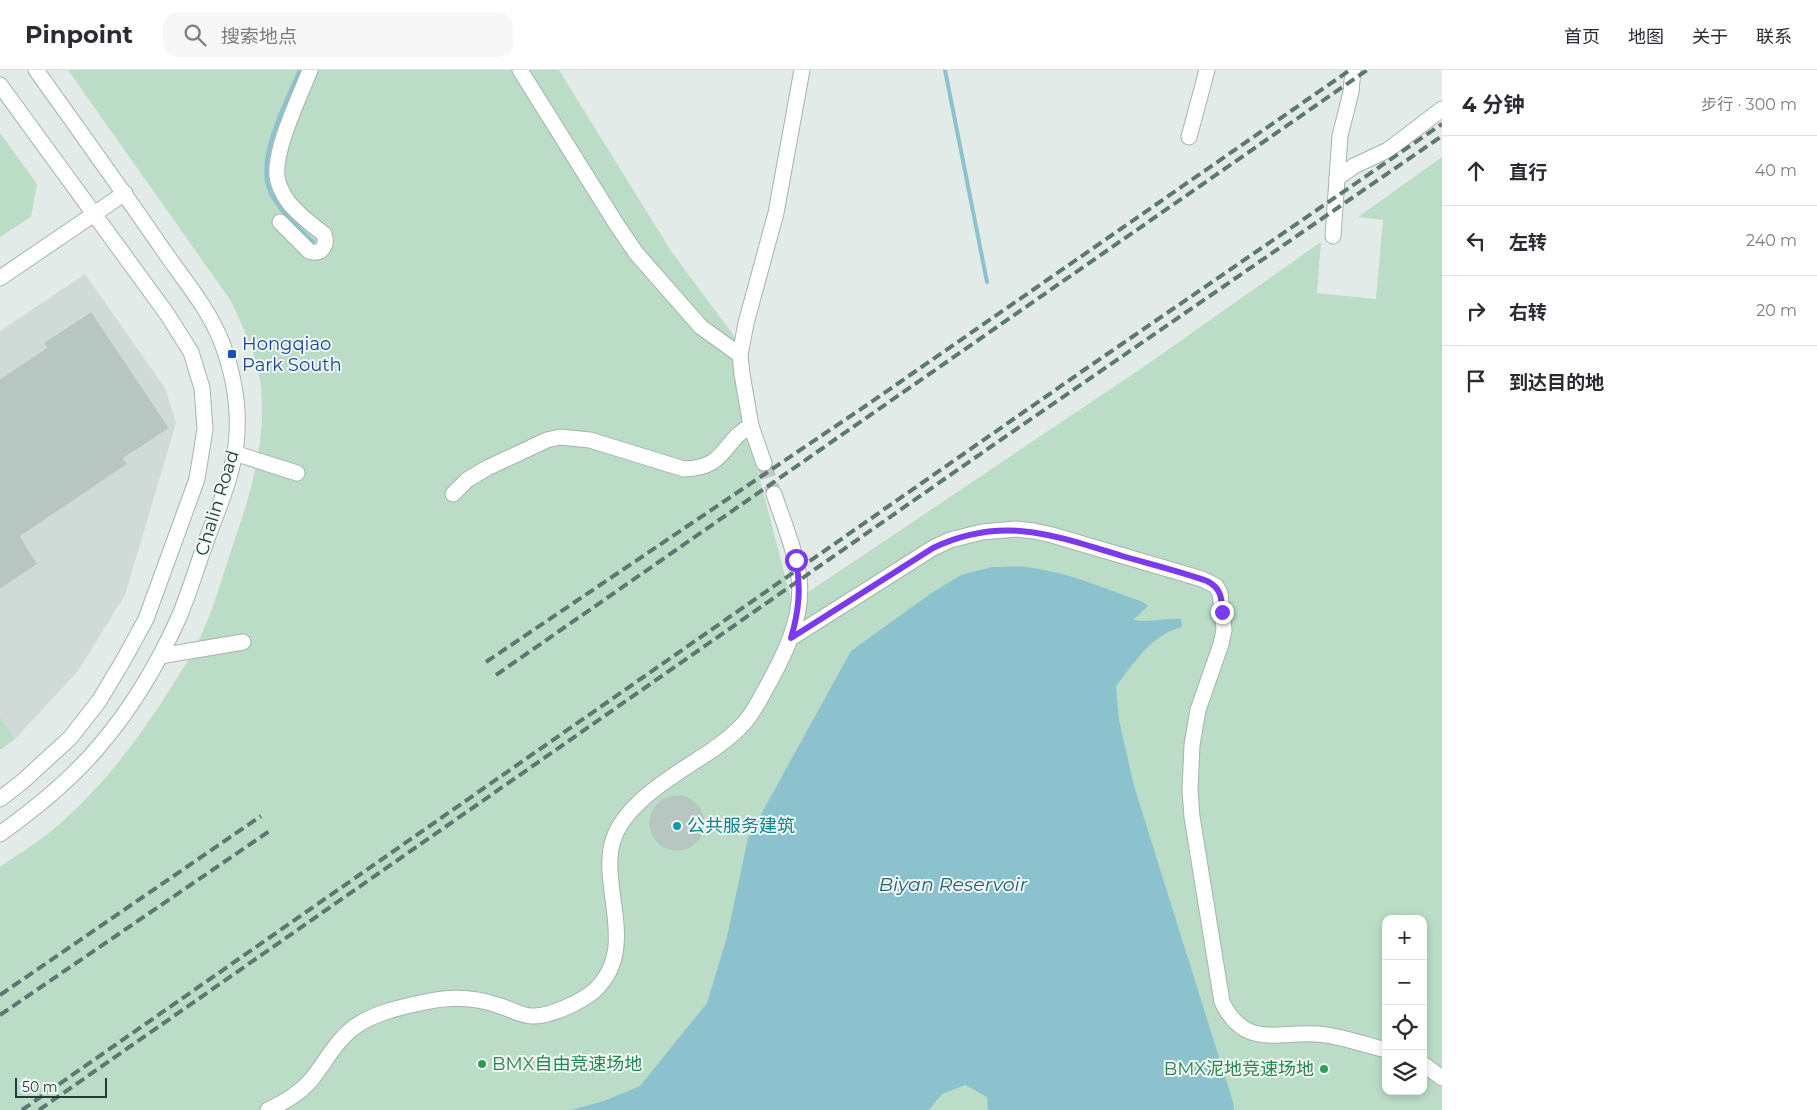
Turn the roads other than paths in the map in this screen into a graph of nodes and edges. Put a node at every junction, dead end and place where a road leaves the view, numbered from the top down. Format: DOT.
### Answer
graph roads {
  1 [pos="36,70"];
  2 [pos="310,70"];
  3 [pos="520,70"];
  4 [pos="802,70"];
  5 [pos="1207,70"];
  6 [pos="1353,70"];
  7 [pos="0,85"];
  8 [pos="1442,109"];
  9 [pos="1189,137"];
  10 [pos="1337,178"];
  11 [pos="125,194"];
  12 [pos="95,214"];
  13 [pos="280,222"];
  14 [pos="1333,236"];
  15 [pos="0,278"];
  16 [pos="740,355"];
  17 [pos="751,426"];
  18 [pos="234,453"];
  19 [pos="764,463"];
  20 [pos="297,473"];
  21 [pos="453,494"];
  22 [pos="774,494"];
  23 [pos="791,638"];
  24 [pos="244,642"];
  25 [pos="160,656"];
  26 [pos="0,798"];
  27 [pos="0,834"];
  28 [pos="1382,1049"];
  29 [pos="1427,1067"];
  30 [pos="1442,1078"];
  31 [pos="268,1110"];
  1 -- 11 [label="street, Chalin Road"];
  2 -- 13 [label="street"];
  3 -- 16 [label="street"];
  4 -- 16 [label="street"];
  5 -- 9 [label="street"];
  6 -- 10 [label="street"];
  7 -- 12 [label="street, Chalin Road"];
  8 -- 10 [label="street"];
  10 -- 14 [label="street"];
  11 -- 12 [label="street"];
  11 -- 18 [label="street, Chalin Road"];
  12 -- 15 [label="street"];
  12 -- 26 [label="street, Chalin Road"];
  16 -- 17 [label="street"];
  17 -- 19 [label="street"];
  17 -- 21 [label="street"];
  18 -- 20 [label="street"];
  18 -- 25 [label="street, Chalin Road"];
  22 -- 23 [label="street"];
  23 -- 28 [label="street"];
  23 -- 31 [label="street"];
  24 -- 25 [label="street"];
  25 -- 27 [label="street, Chalin Road"];
  29 -- 30 [label="street"];
}
